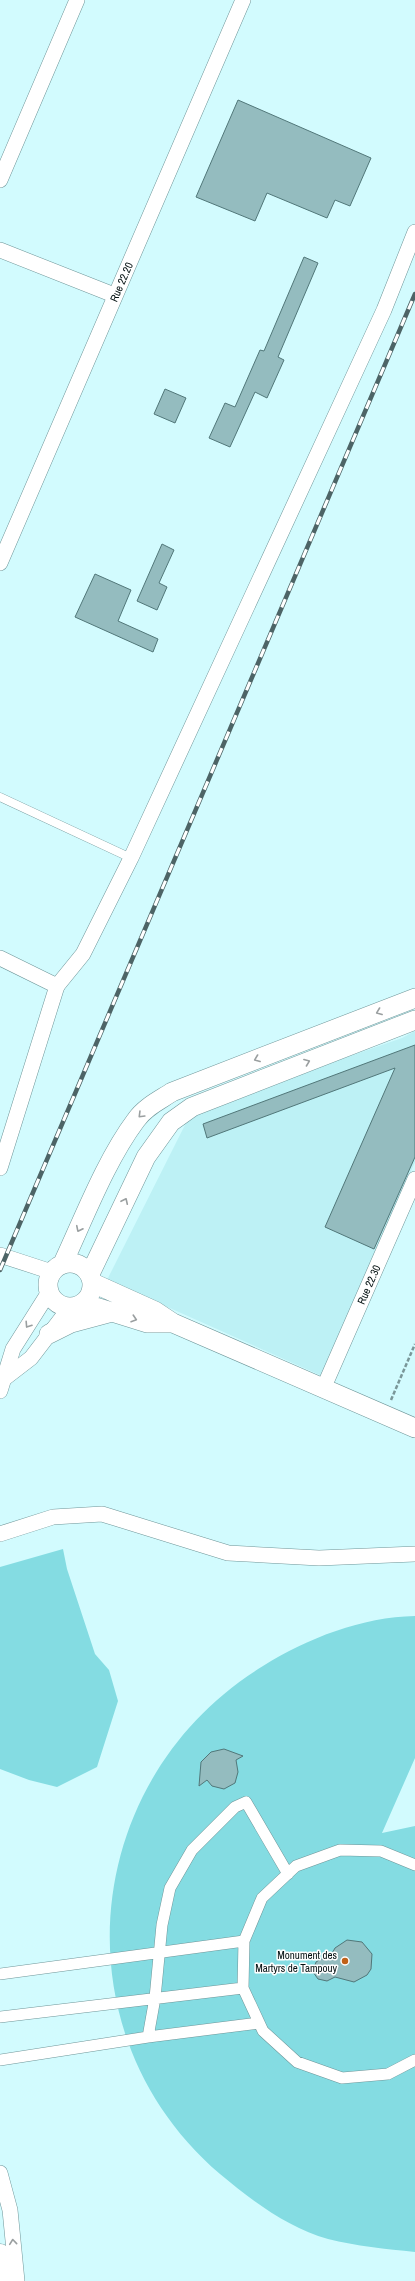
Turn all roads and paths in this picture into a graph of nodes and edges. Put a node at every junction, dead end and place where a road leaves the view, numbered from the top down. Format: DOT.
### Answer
graph roads {
  1 [pos="77,0"];
  2 [pos="243,0"];
  3 [pos="0,180"];
  4 [pos="415,232"];
  5 [pos="0,250"];
  6 [pos="114,295"];
  7 [pos="0,564"];
  8 [pos="0,797"];
  9 [pos="131,858"];
  10 [pos="0,958"];
  11 [pos="57,986"];
  12 [pos="415,998"];
  13 [pos="415,1020"];
  14 [pos="0,1168"];
  15 [pos="415,1179"];
  16 [pos="0,1255"];
  17 [pos="57,1268"];
  18 [pos="92,1279"];
  19 [pos="49,1292"];
  20 [pos="77,1305"];
  21 [pos="113,1312"];
  22 [pos="173,1323"];
  23 [pos="49,1334"];
  24 [pos="415,1344"];
  25 [pos="3,1385"];
  26 [pos="323,1389"];
  27 [pos="385,1415"];
  28 [pos="415,1428"];
  29 [pos="0,1534"];
  30 [pos="415,1554"];
  31 [pos="415,1865"];
  32 [pos="288,1874"];
  33 [pos="244,1941"];
  34 [pos="159,1951"];
  35 [pos="0,1974"];
  36 [pos="243,1988"];
  37 [pos="155,1998"];
  38 [pos="0,2017"];
  39 [pos="259,2023"];
  40 [pos="148,2037"];
  41 [pos="0,2060"];
  42 [pos="415,2060"];
  43 [pos="0,2173"];
  44 [pos="0,2255"];
  45 [pos="7,2281"];
  46 [pos="17,2281"];
  1 -- 3 [label="street"];
  2 -- 6 [label="street, Rue 22.20"];
  4 -- 9 [label="street"];
  5 -- 6 [label="street"];
  6 -- 7 [label="street, Rue 22.20"];
  8 -- 9 [label="lane"];
  9 -- 11 [label="street"];
  10 -- 11 [label="street"];
  11 -- 14 [label="street"];
  12 -- 17 [label="street, one-way"];
  18 -- 13 [label="street, one-way"];
  15 -- 26 [label="street, Rue 22.30"];
  16 -- 17 [label="street"];
  17 -- 18 [label="street"];
  17 -- 19 [label="street"];
  18 -- 20 [label="street"];
  18 -- 22 [label="street"];
  19 -- 20 [label="street"];
  19 -- 25 [label="street, one-way"];
  20 -- 21 [label="street"];
  20 -- 23 [label="street"];
  21 -- 22 [label="street, one-way"];
  21 -- 23 [label="street"];
  22 -- 26 [label="street"];
  23 -- 25 [label="street"];
  24 -- 27 [label="path"];
  26 -- 27 [label="street"];
  27 -- 28 [label="street"];
  29 -- 30 [label="street"];
  31 -- 32 [label="street"];
  32 -- 33 [label="street"];
  32 -- 34 [label="street"];
  33 -- 34 [label="street"];
  33 -- 36 [label="street"];
  34 -- 35 [label="street"];
  34 -- 37 [label="street"];
  36 -- 37 [label="street"];
  36 -- 39 [label="street"];
  37 -- 38 [label="street"];
  37 -- 40 [label="street"];
  39 -- 40 [label="street"];
  39 -- 42 [label="street"];
  40 -- 41 [label="street"];
  46 -- 43 [label="street, one-way"];
  44 -- 45 [label="main road"];
}
